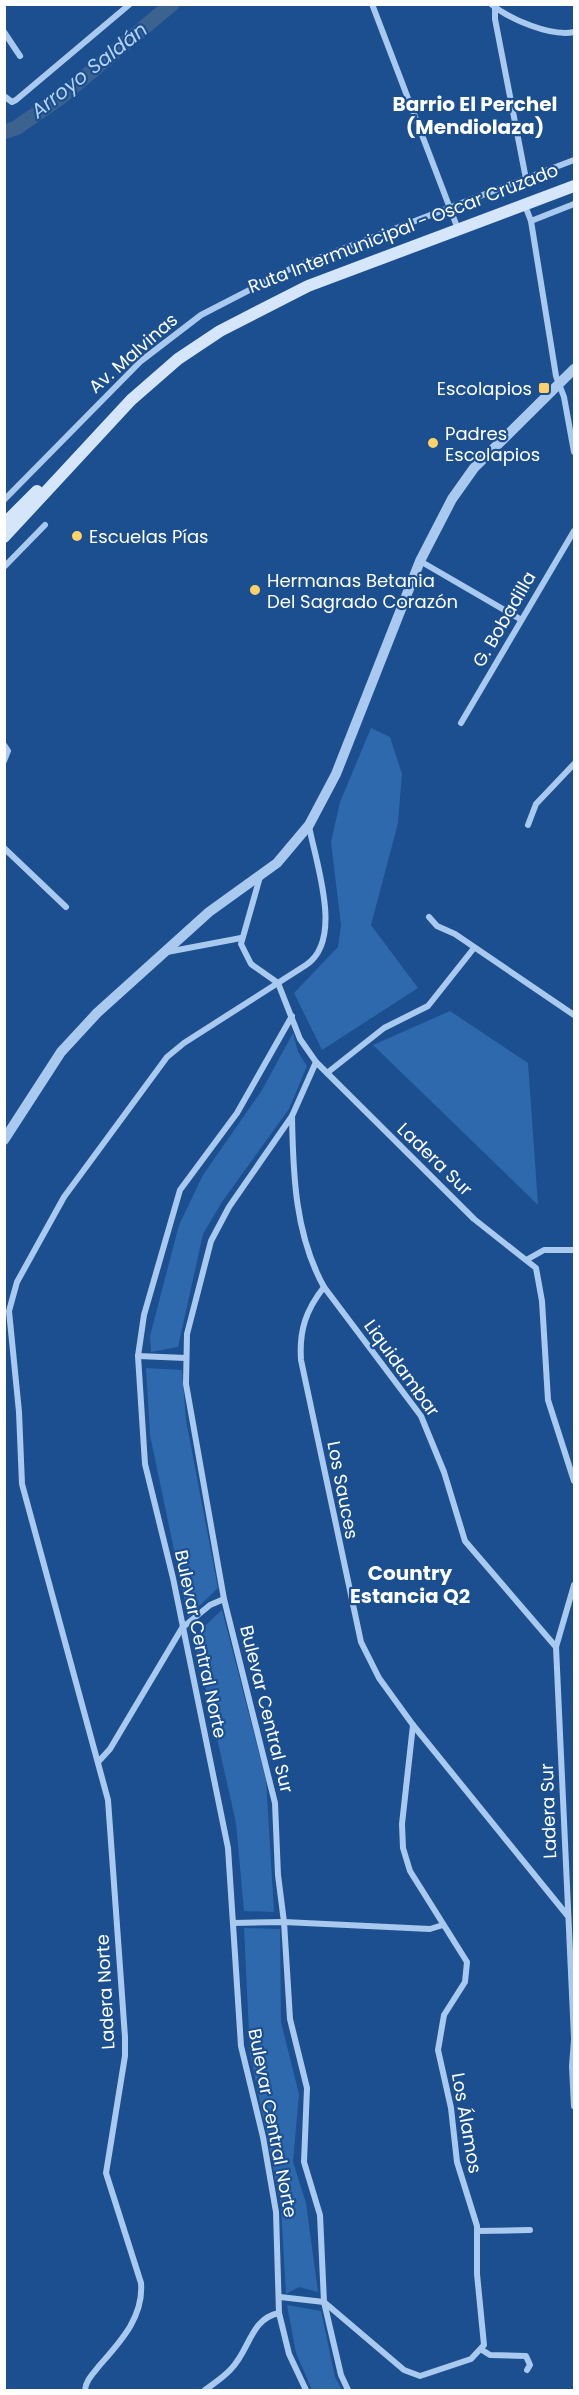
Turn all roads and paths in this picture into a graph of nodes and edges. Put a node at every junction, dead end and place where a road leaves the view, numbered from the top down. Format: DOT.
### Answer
graph roads {
  1 [pos="130,4"];
  2 [pos="372,4"];
  3 [pos="493,6"];
  4 [pos="4,32"];
  5 [pos="574,32"];
  6 [pos="20,56"];
  7 [pos="4,96"];
  8 [pos="574,160"];
  9 [pos="526,179"];
  10 [pos="574,181"];
  11 [pos="574,186"];
  12 [pos="524,202"];
  13 [pos="574,204"];
  14 [pos="450,209"];
  15 [pos="531,221"];
  16 [pos="456,224"];
  17 [pos="574,369"];
  18 [pos="559,383"];
  19 [pos="574,452"];
  20 [pos="4,500"];
  21 [pos="4,524"];
  22 [pos="45,525"];
  23 [pos="574,531"];
  24 [pos="4,537"];
  25 [pos="420,561"];
  26 [pos="4,567"];
  27 [pos="520,619"];
  28 [pos="461,723"];
  29 [pos="4,745"];
  30 [pos="4,761"];
  31 [pos="574,764"];
  32 [pos="309,825"];
  33 [pos="528,825"];
  34 [pos="4,848"];
  35 [pos="260,876"];
  36 [pos="66,907"];
  37 [pos="429,917"];
  38 [pos="241,938"];
  39 [pos="474,948"];
  40 [pos="164,952"];
  41 [pos="278,983"];
  42 [pos="292,1016"];
  43 [pos="574,1016"];
  44 [pos="316,1062"];
  45 [pos="327,1073"];
  46 [pos="292,1116"];
  47 [pos="4,1140"];
  48 [pos="574,1250"];
  49 [pos="528,1259"];
  50 [pos="324,1287"];
  51 [pos="138,1356"];
  52 [pos="186,1358"];
  53 [pos="574,1482"];
  54 [pos="574,1585"];
  55 [pos="224,1599"];
  56 [pos="183,1628"];
  57 [pos="556,1647"];
  58 [pos="413,1725"];
  59 [pos="99,1761"];
  60 [pos="567,1915"];
  61 [pos="284,1922"];
  62 [pos="233,1923"];
  63 [pos="443,1925"];
  64 [pos="574,2039"];
  65 [pos="574,2106"];
  66 [pos="530,2230"];
  67 [pos="477,2231"];
  68 [pos="280,2297"];
  69 [pos="324,2302"];
  70 [pos="279,2313"];
  71 [pos="482,2350"];
  72 [pos="527,2370"];
  73 [pos="86,2391"];
  74 [pos="205,2391"];
  75 [pos="306,2391"];
  76 [pos="348,2391"];
  1 -- 7 [label="street"];
  2 -- 14 [label="street"];
  3 -- 5 [label="street"];
  3 -- 9 [label="street"];
  4 -- 6 [label="street"];
  8 -- 9 [label="street, Av. Malvinas"];
  9 -- 14 [label="street, Av. Malvinas"];
  10 -- 12 [label="main road, Ruta Intermunicipal - Oscar Cruzado"];
  11 -- 12 [label="main road, Ruta Intermunicipal - Oscar Cruzado"];
  12 -- 15 [label="street"];
  12 -- 16 [label="main road, Ruta Intermunicipal - Oscar Cruzado"];
  12 -- 24 [label="main road, Ruta Intermunicipal - Oscar Cruzado"];
  13 -- 15 [label="street"];
  14 -- 16 [label="street"];
  14 -- 20 [label="street, Av. Malvinas"];
  15 -- 18 [label="street"];
  16 -- 21 [label="main road, Ruta Intermunicipal - Oscar Cruzado"];
  17 -- 18 [label="street"];
  18 -- 19 [label="street"];
  18 -- 25 [label="street"];
  22 -- 26 [label="street"];
  23 -- 27 [label="street, G. Bobadilla"];
  25 -- 27 [label="street"];
  25 -- 32 [label="street"];
  27 -- 28 [label="street, G. Bobadilla"];
  29 -- 30 [label="street"];
  31 -- 33 [label="street"];
  32 -- 35 [label="street"];
  32 -- 41 [label="street, Ladera Norte"];
  34 -- 36 [label="street"];
  35 -- 38 [label="street"];
  35 -- 40 [label="street"];
  37 -- 39 [label="street"];
  38 -- 40 [label="street"];
  38 -- 41 [label="street"];
  39 -- 43 [label="street"];
  39 -- 45 [label="street"];
  40 -- 47 [label="street"];
  41 -- 42 [label="street, Ladera Sur"];
  41 -- 59 [label="street, Ladera Norte"];
  42 -- 44 [label="street, Ladera Sur"];
  42 -- 51 [label="street, Bulevar Central Norte"];
  44 -- 45 [label="street, Ladera Sur"];
  44 -- 46 [label="street, Bulevar Central Sur"];
  45 -- 49 [label="street, Ladera Sur"];
  46 -- 50 [label="street, Liquidambar"];
  46 -- 52 [label="street, Bulevar Central Sur"];
  48 -- 49 [label="street"];
  49 -- 53 [label="street, Ladera Sur"];
  50 -- 57 [label="street, Liquidambar"];
  50 -- 58 [label="street, Los Sauces"];
  51 -- 52 [label="street"];
  51 -- 56 [label="street, Bulevar Central Norte"];
  52 -- 55 [label="street, Bulevar Central Sur"];
  54 -- 57 [label="street, Ladera Sur"];
  55 -- 56 [label="street"];
  55 -- 61 [label="street, Bulevar Central Sur"];
  56 -- 59 [label="street"];
  56 -- 62 [label="street, Bulevar Central Norte"];
  57 -- 60 [label="street, Ladera Sur"];
  58 -- 60 [label="street, Los Sauces"];
  58 -- 63 [label="street, Los Álamos"];
  59 -- 73 [label="street, Ladera Norte"];
  60 -- 64 [label="street, Ladera Sur"];
  61 -- 62 [label="street"];
  61 -- 63 [label="street"];
  61 -- 69 [label="street, Bulevar Central Sur"];
  62 -- 68 [label="street, Bulevar Central Norte"];
  63 -- 67 [label="street, Los Álamos"];
  64 -- 65 [label="street, Ladera Sur"];
  66 -- 67 [label="street"];
  67 -- 71 [label="street, Los Álamos"];
  68 -- 69 [label="street"];
  68 -- 70 [label="street, Bulevar Central Norte"];
  69 -- 71 [label="street"];
  69 -- 76 [label="street, Bulevar Central Sur"];
  70 -- 74 [label="street"];
  70 -- 75 [label="street, Bulevar Central Norte"];
  71 -- 72 [label="street"];
}
